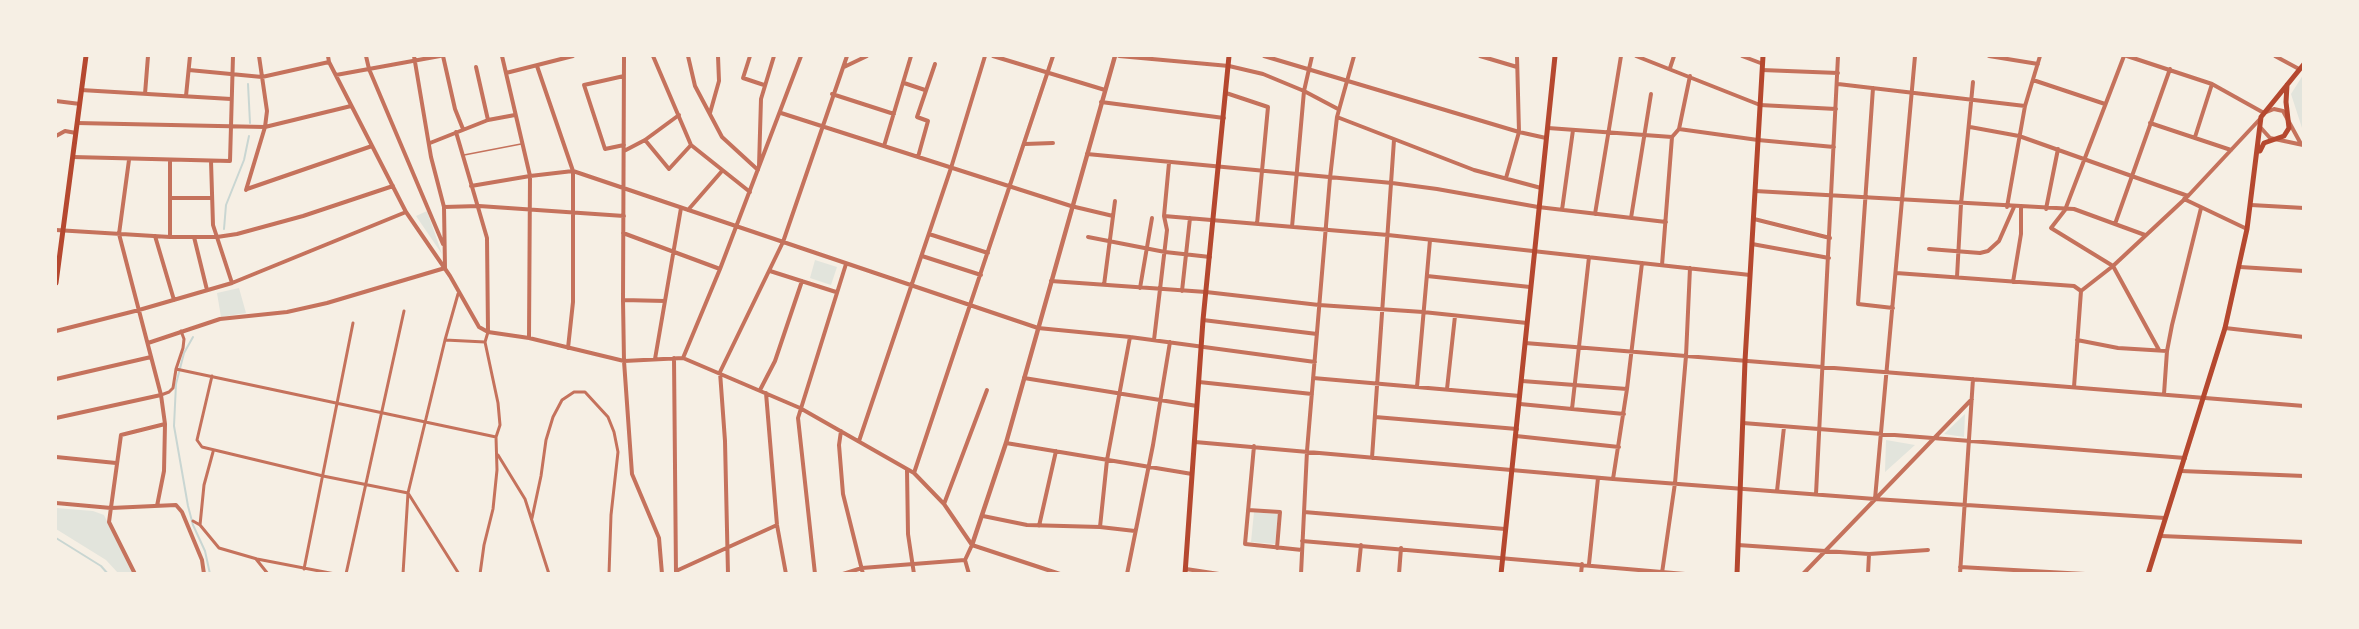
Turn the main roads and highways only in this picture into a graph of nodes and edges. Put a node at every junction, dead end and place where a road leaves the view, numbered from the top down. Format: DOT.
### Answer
graph roads {
  1 [pos="86,56"];
  2 [pos="1230,56"];
  3 [pos="1555,56"];
  4 [pos="1763,56"];
  5 [pos="2301,66"];
  6 [pos="2288,84"];
  7 [pos="2257,158"];
  8 [pos="56,283"];
  9 [pos="1186,571"];
  10 [pos="1501,573"];
  11 [pos="1737,573"];
  12 [pos="2148,573"];
  1 -- 8 [label="main road"];
  2 -- 9 [label="main road"];
  3 -- 10 [label="main road"];
  4 -- 11 [label="main road"];
  5 -- 6 [label="main road"];
  6 -- 7 [label="main road"];
  6 -- 7 [label="main road"];
  7 -- 12 [label="main road"];
}
